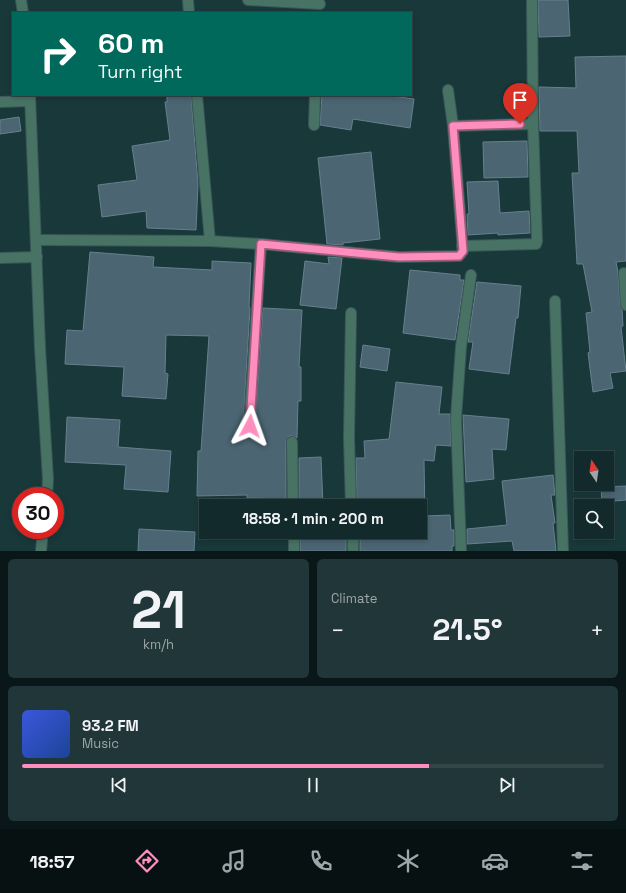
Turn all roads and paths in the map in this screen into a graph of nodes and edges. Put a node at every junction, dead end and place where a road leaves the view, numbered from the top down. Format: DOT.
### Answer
graph roads {
  1 [pos="21,0"];
  2 [pos="188,0"];
  3 [pos="248,0"];
  4 [pos="532,0"];
  5 [pos="320,6"];
  6 [pos="23,12"];
  7 [pos="189,12"];
  8 [pos="448,90"];
  9 [pos="196,96"];
  10 [pos="315,96"];
  11 [pos="30,98"];
  12 [pos="0,102"];
  13 [pos="533,124"];
  14 [pos="314,125"];
  15 [pos="453,126"];
  16 [pos="36,240"];
  17 [pos="210,241"];
  18 [pos="261,244"];
  19 [pos="462,246"];
  20 [pos="37,257"];
  21 [pos="0,258"];
  22 [pos="624,273"];
  23 [pos="471,275"];
  24 [pos="555,301"];
  25 [pos="626,306"];
  26 [pos="351,313"];
  27 [pos="250,426"];
  28 [pos="292,442"];
  29 [pos="48,487"];
  30 [pos="293,499"];
  31 [pos="352,499"];
  32 [pos="42,539"];
  33 [pos="294,539"];
  34 [pos="353,539"];
  35 [pos="41,551"];
  36 [pos="294,551"];
  37 [pos="353,551"];
  38 [pos="461,551"];
  39 [pos="563,551"];
  1 -- 6 [label="street"];
  2 -- 7 [label="street"];
  3 -- 5 [label="street"];
  4 -- 13 [label="street"];
  8 -- 15 [label="street"];
  9 -- 17 [label="street"];
  10 -- 14 [label="street"];
  11 -- 12 [label="street"];
  11 -- 16 [label="street"];
  13 -- 15 [label="street"];
  13 -- 19 [label="street"];
  15 -- 19 [label="street"];
  16 -- 17 [label="street"];
  16 -- 20 [label="street"];
  17 -- 18 [label="street"];
  18 -- 19 [label="street"];
  18 -- 27 [label="street"];
  20 -- 21 [label="street"];
  20 -- 29 [label="street"];
  22 -- 25 [label="street"];
  23 -- 38 [label="street"];
  24 -- 39 [label="street"];
  26 -- 31 [label="street"];
  28 -- 30 [label="street"];
  32 -- 35 [label="street"];
  33 -- 36 [label="street"];
  34 -- 37 [label="street"];
}
